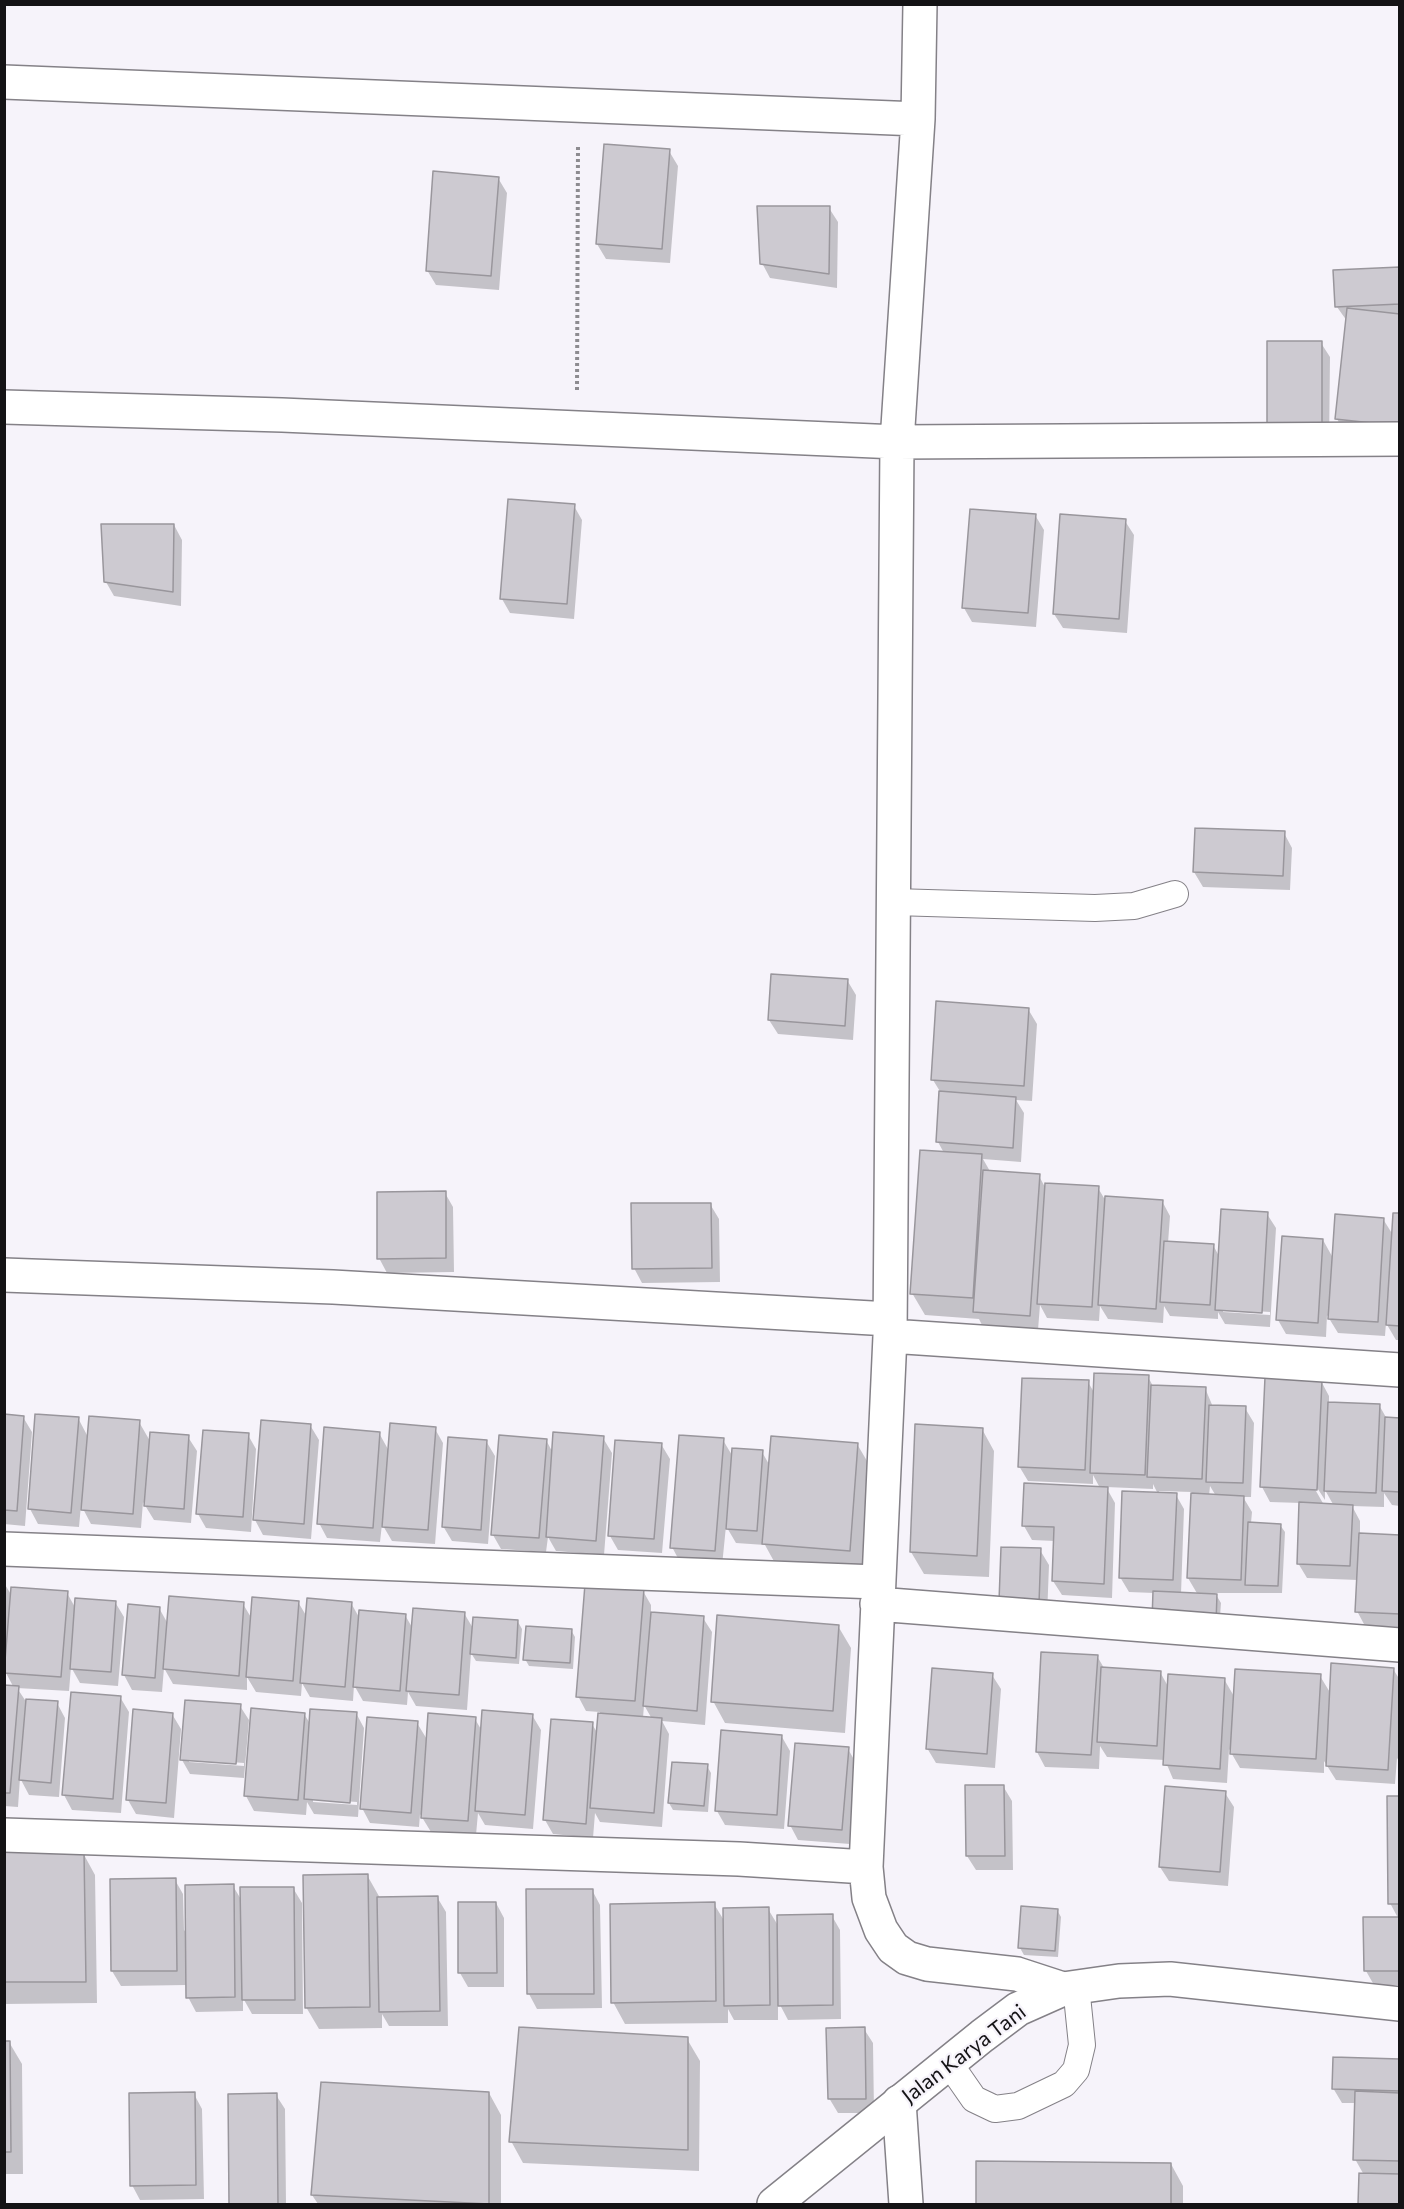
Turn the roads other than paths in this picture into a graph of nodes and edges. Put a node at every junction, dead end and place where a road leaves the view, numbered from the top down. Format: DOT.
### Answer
graph roads {
  1 [pos="920,4"];
  2 [pos="4,82"];
  3 [pos="918,119"];
  4 [pos="4,406"];
  5 [pos="1400,439"];
  6 [pos="897,442"];
  7 [pos="1175,894"];
  8 [pos="894,902"];
  9 [pos="4,1275"];
  10 [pos="890,1328"];
  11 [pos="1400,1370"];
  12 [pos="4,1549"];
  13 [pos="877,1593"];
  14 [pos="1400,1645"];
  15 [pos="4,1835"];
  16 [pos="866,1867"];
  17 [pos="1070,1988"];
  18 [pos="1400,2004"];
  19 [pos="950,2063"];
  20 [pos="899,2102"];
  21 [pos="774,2205"];
  22 [pos="906,2205"];
  1 -- 3 [label="street"];
  2 -- 3 [label="street"];
  3 -- 6 [label="street"];
  4 -- 6 [label="street"];
  5 -- 6 [label="street"];
  6 -- 8 [label="street"];
  7 -- 8 [label="lane"];
  8 -- 10 [label="street"];
  9 -- 10 [label="street"];
  10 -- 11 [label="street"];
  10 -- 13 [label="street"];
  12 -- 13 [label="street"];
  13 -- 14 [label="street"];
  13 -- 16 [label="street"];
  15 -- 16 [label="street"];
  16 -- 17 [label="street"];
  17 -- 18 [label="street, Jalan Karya Tani"];
  17 -- 19 [label="street, Jalan Karya Tani"];
  17 -- 19 [label="lane"];
  19 -- 20 [label="street, Jalan Karya Tani"];
  20 -- 21 [label="street, Jalan Karya Tani"];
  20 -- 22 [label="street"];
}
